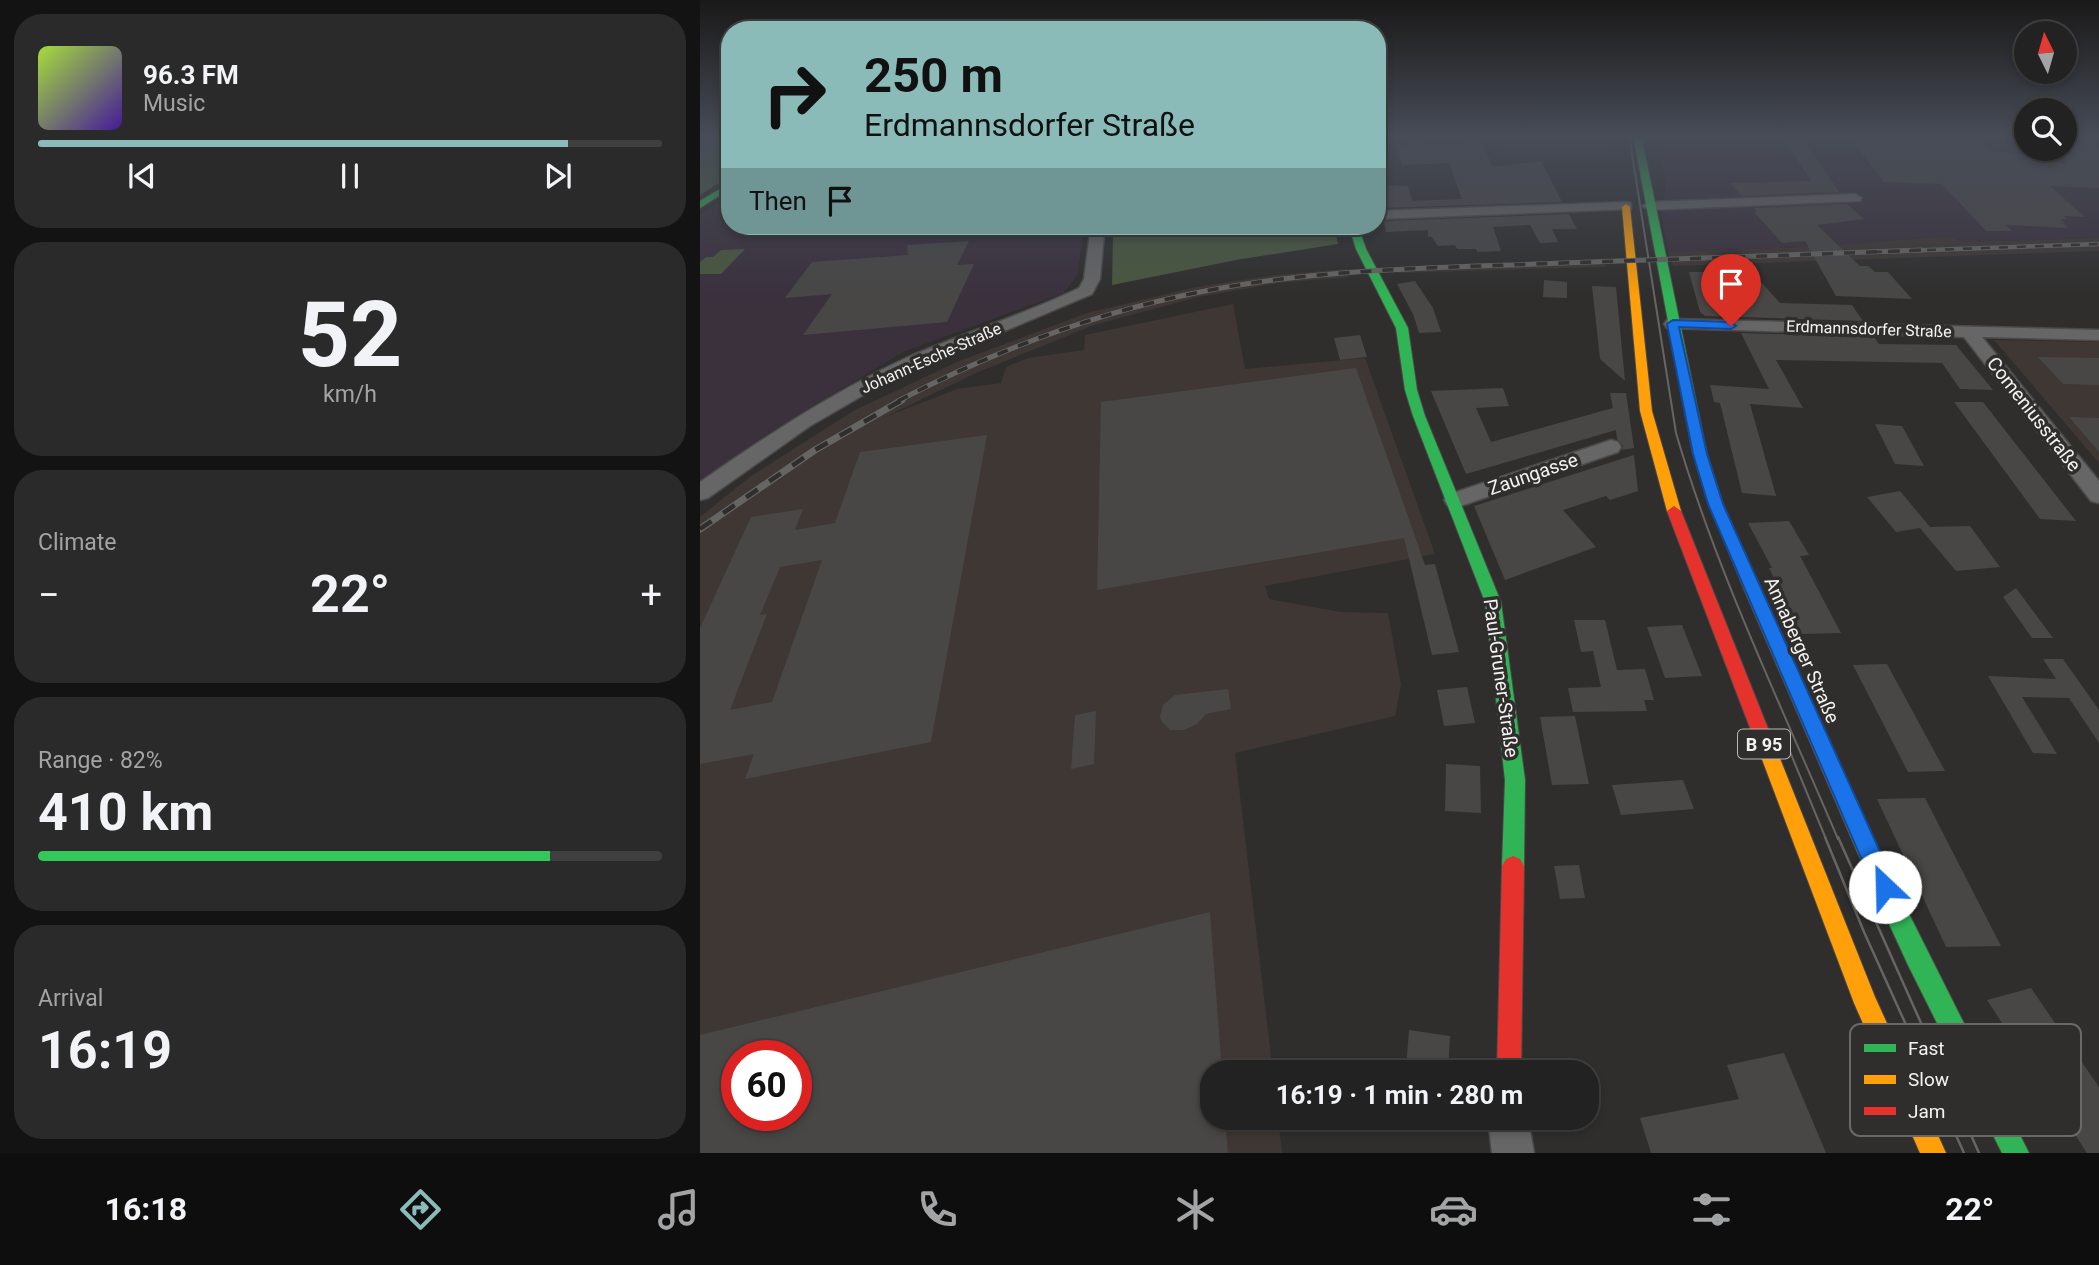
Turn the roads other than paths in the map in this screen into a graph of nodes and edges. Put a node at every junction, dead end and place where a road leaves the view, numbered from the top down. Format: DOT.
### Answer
graph roads {
  1 [pos="1646,189"];
  2 [pos="721,191"];
  3 [pos="1855,198"];
  4 [pos="1625,199"];
  5 [pos="700,205"];
  6 [pos="1649,206"];
  7 [pos="1386,214"];
  8 [pos="1097,235"];
  9 [pos="1356,235"];
  10 [pos="1655,323"];
  11 [pos="1969,332"];
  12 [pos="2099,335"];
  13 [pos="1611,447"];
  14 [pos="700,493"];
  15 [pos="2099,496"];
  16 [pos="1455,500"];
  17 [pos="1875,1024"];
  18 [pos="1950,1024"];
  19 [pos="1509,1060"];
  20 [pos="1510,1130"];
  21 [pos="1925,1136"];
  22 [pos="2007,1136"];
  23 [pos="1513,1153"];
  24 [pos="1933,1153"];
  25 [pos="2016,1153"];
  1 -- 6 [label="main road, Annaberger Straße / B 95"];
  2 -- 5 [label="main road"];
  3 -- 6 [label="street"];
  4 -- 7 [label="street"];
  4 -- 10 [label="main road, Annaberger Straße / B 95"];
  6 -- 10 [label="main road, Annaberger Straße / B 95"];
  8 -- 14 [label="street, Johann-Esche-Straße"];
  9 -- 16 [label="main road, Paul-Gruner-Straße"];
  10 -- 11 [label="street, Erdmannsdorfer Straße"];
  10 -- 17 [label="main road, Annaberger Straße / B 95"];
  10 -- 18 [label="main road, Annaberger Straße / B 95"];
  11 -- 12 [label="street, Erdmannsdorfer Straße"];
  11 -- 15 [label="street, Comeniusstraße"];
  13 -- 16 [label="street, Zaungasse"];
  16 -- 19 [label="main road, Paul-Gruner-Straße"];
  20 -- 23 [label="street"];
  21 -- 24 [label="main road, Annaberger Straße / B 95"];
  22 -- 25 [label="main road, Annaberger Straße / B 95"];
}
